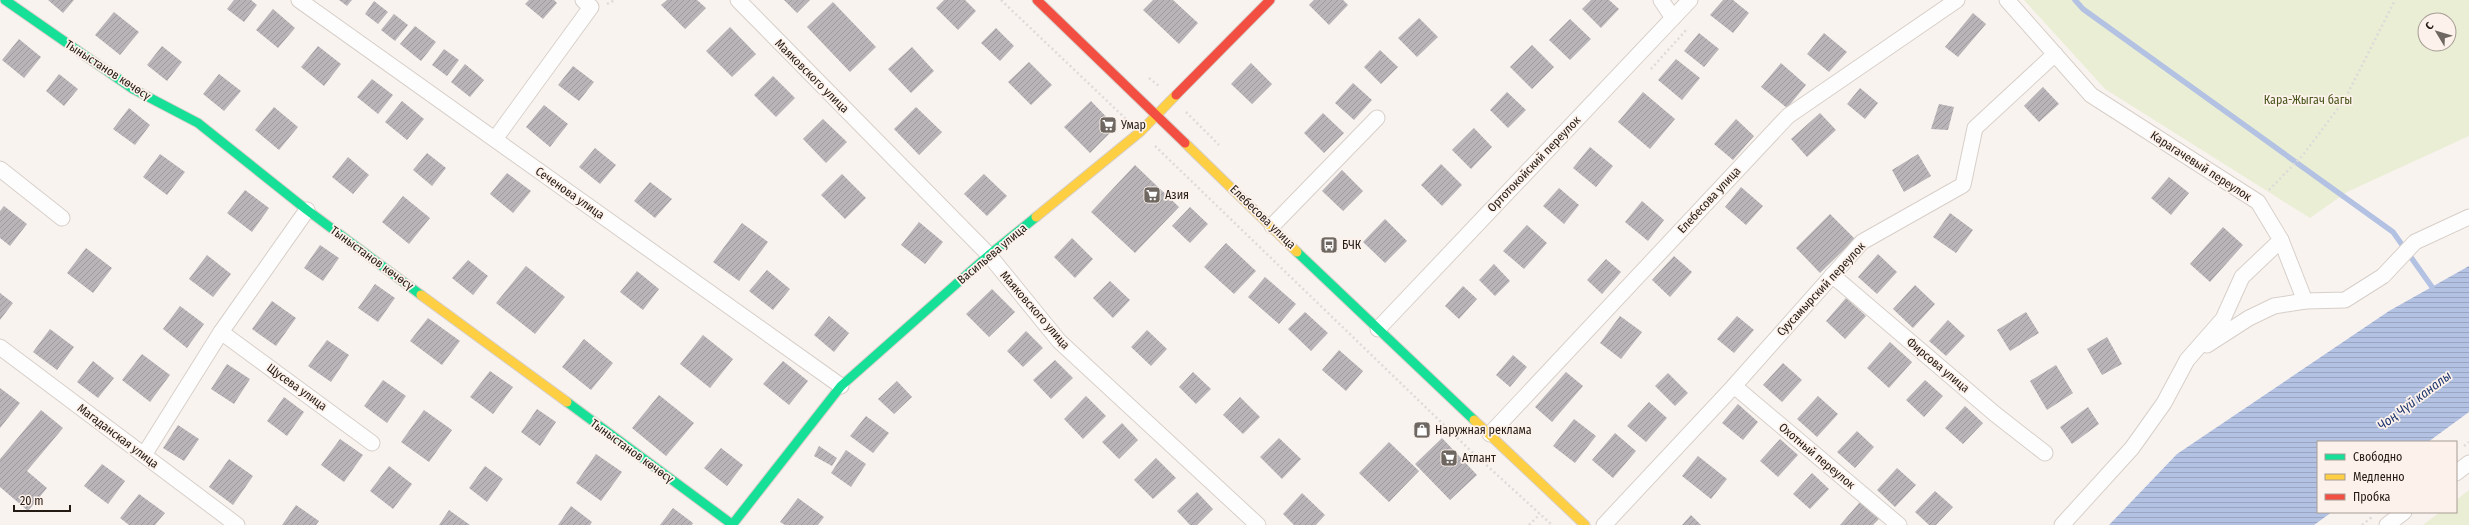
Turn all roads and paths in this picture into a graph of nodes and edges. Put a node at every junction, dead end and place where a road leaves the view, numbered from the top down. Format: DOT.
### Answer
graph roads {
  1 [pos="5,0"];
  2 [pos="299,0"];
  3 [pos="583,0"];
  4 [pos="738,0"];
  5 [pos="1001,0"];
  6 [pos="1037,0"];
  7 [pos="1270,0"];
  8 [pos="1661,0"];
  9 [pos="1690,0"];
  10 [pos="1957,0"];
  11 [pos="2007,0"];
  12 [pos="2395,0"];
  13 [pos="1673,18"];
  14 [pos="2055,54"];
  15 [pos="1158,115"];
  16 [pos="1377,118"];
  17 [pos="1140,132"];
  18 [pos="495,139"];
  19 [pos="0,169"];
  20 [pos="2258,202"];
  21 [pos="307,210"];
  22 [pos="2469,217"];
  23 [pos="62,218"];
  24 [pos="1272,226"];
  25 [pos="2281,240"];
  26 [pos="988,255"];
  27 [pos="1832,275"];
  28 [pos="2304,301"];
  29 [pos="1378,329"];
  30 [pos="221,332"];
  31 [pos="0,347"];
  32 [pos="2187,360"];
  33 [pos="841,386"];
  34 [pos="1734,386"];
  35 [pos="1490,434"];
  36 [pos="372,442"];
  37 [pos="2045,453"];
  38 [pos="144,455"];
  39 [pos="2469,463"];
  40 [pos="2457,472"];
  41 [pos="2403,513"];
  42 [pos="1540,514"];
  43 [pos="237,525"];
  44 [pos="733,525"];
  45 [pos="1258,525"];
  46 [pos="1529,525"];
  47 [pos="1552,525"];
  48 [pos="1585,525"];
  49 [pos="1604,525"];
  50 [pos="1899,525"];
  51 [pos="2062,525"];
  52 [pos="2387,525"];
  1 -- 21 [label="street, Тыныстанов көчөсү"];
  2 -- 18 [label="street, Сеченова улица"];
  3 -- 18 [label="street"];
  4 -- 26 [label="street, Маяковского улица"];
  5 -- 17 [label="path"];
  6 -- 15 [label="street, Елебесова улица"];
  7 -- 15 [label="street, Васильева улица"];
  8 -- 13 [label="street"];
  9 -- 13 [label="street, Ортотокойский переулок"];
  10 -- 35 [label="street, Елебесова улица"];
  11 -- 14 [label="street, Карагачевый переулок"];
  12 -- 20 [label="path"];
  13 -- 29 [label="street, Ортотокойский переулок"];
  14 -- 20 [label="street, Карагачевый переулок"];
  14 -- 27 [label="street, Суусамырский переулок"];
  15 -- 17 [label="street, Васильева улица"];
  15 -- 24 [label="street, Елебесова улица"];
  16 -- 24 [label="street"];
  17 -- 26 [label="street, Васильева улица"];
  17 -- 42 [label="path"];
  18 -- 33 [label="street, Сеченова улица"];
  19 -- 23 [label="street"];
  20 -- 25 [label="street, Карагачевый переулок"];
  21 -- 30 [label="street"];
  21 -- 44 [label="street, Тыныстанов көчөсү"];
  22 -- 28 [label="street"];
  24 -- 29 [label="street, Елебесова улица"];
  25 -- 28 [label="street, Карагачевый переулок"];
  25 -- 32 [label="street"];
  26 -- 33 [label="street, Васильева улица"];
  26 -- 45 [label="street, Маяковского улица"];
  27 -- 34 [label="street, Суусамырский переулок"];
  27 -- 37 [label="street, Фирсова улица"];
  28 -- 32 [label="street"];
  29 -- 35 [label="street, Елебесова улица"];
  30 -- 36 [label="street, Щусева улица"];
  30 -- 38 [label="street"];
  31 -- 38 [label="street, Магаданская улица"];
  32 -- 51 [label="street"];
  33 -- 44 [label="street, Васильева улица"];
  34 -- 49 [label="street, Суусамырский переулок"];
  34 -- 50 [label="street, Охотный переулок"];
  35 -- 48 [label="street, Елебесова улица"];
  38 -- 43 [label="street, Магаданская улица"];
  39 -- 40 [label="street"];
  41 -- 52 [label="street"];
  42 -- 46 [label="path"];
  42 -- 47 [label="path"];
}
